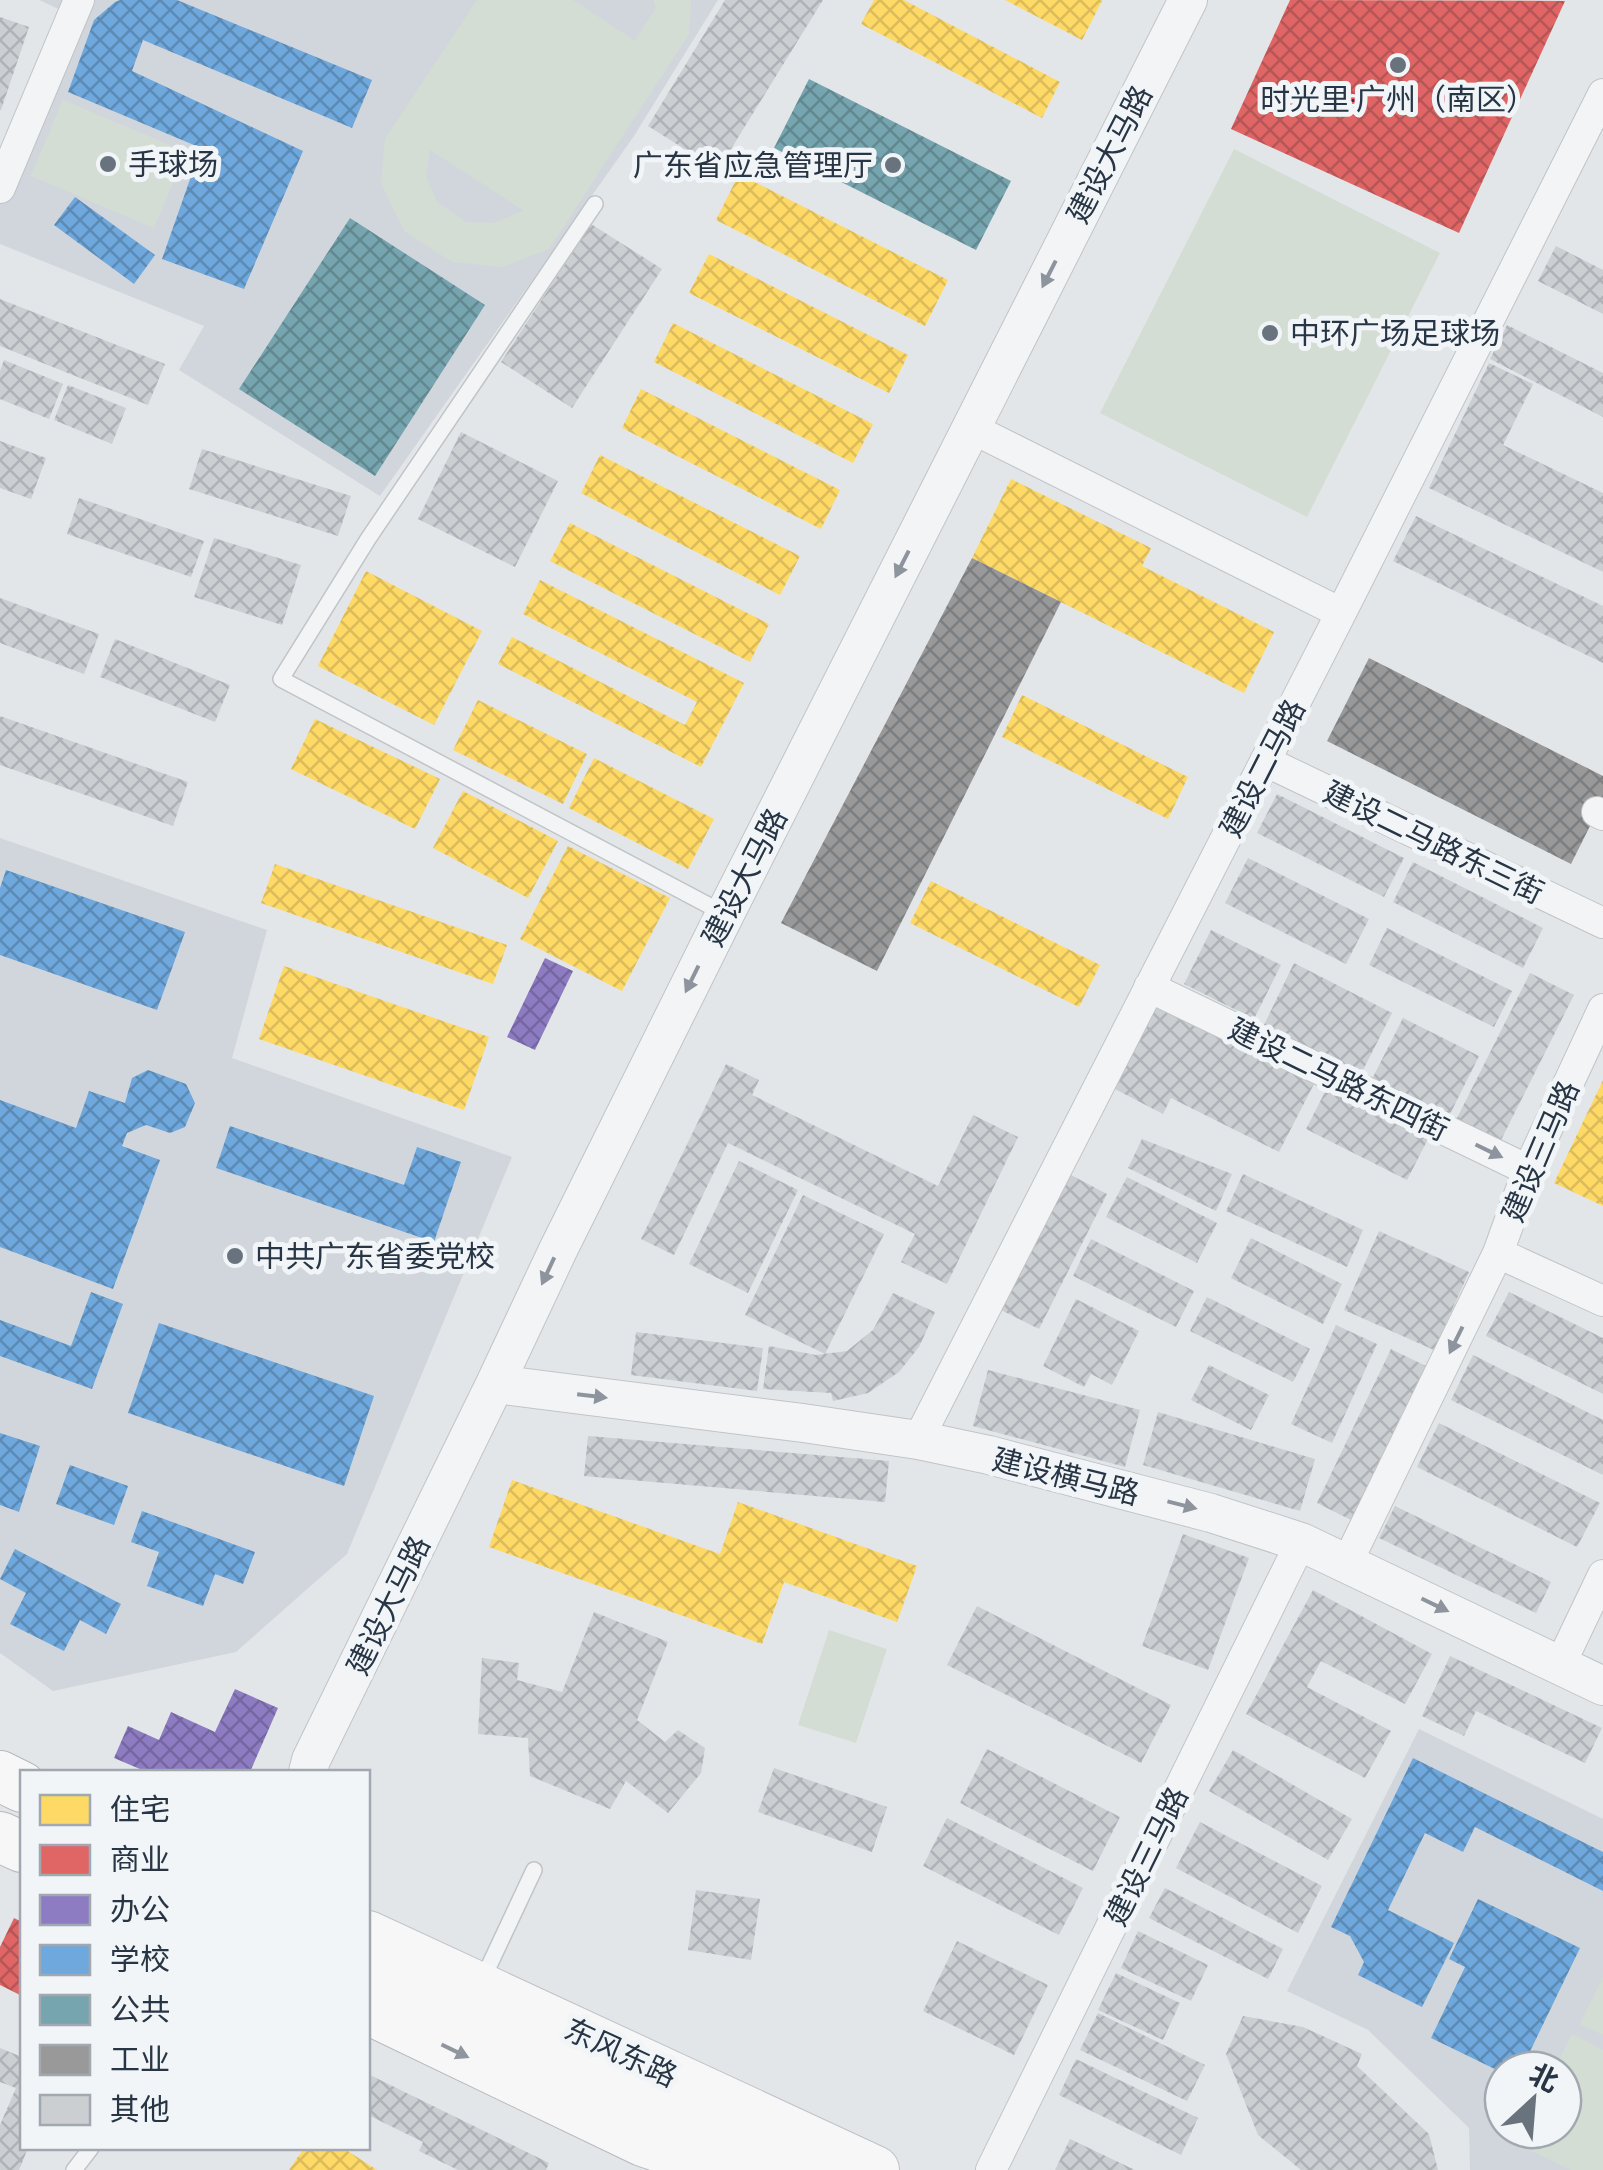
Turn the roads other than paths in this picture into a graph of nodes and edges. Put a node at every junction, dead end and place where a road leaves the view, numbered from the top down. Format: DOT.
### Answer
graph roads {
  1 [pos="79,0"];
  2 [pos="1188,0"];
  3 [pos="1603,94"];
  4 [pos="0,188"];
  5 [pos="595,204"];
  6 [pos="971,428"];
  7 [pos="1341,613"];
  8 [pos="1265,762"];
  9 [pos="725,914"];
  10 [pos="1603,923"];
  11 [pos="1150,987"];
  12 [pos="1603,1010"];
  13 [pos="1528,1170"];
  14 [pos="1498,1253"];
  15 [pos="1603,1301"];
  16 [pos="495,1384"];
  17 [pos="918,1440"];
  18 [pos="1301,1542"];
  19 [pos="1347,1563"];
  20 [pos="1603,1576"];
  21 [pos="1560,1665"];
  22 [pos="1603,1686"];
  23 [pos="306,1768"];
  24 [pos="534,1870"];
  25 [pos="370,1936"];
  26 [pos="370,1962"];
  27 [pos="480,1987"];
  28 [pos="370,2010"];
  29 [pos="644,2141"];
  30 [pos="89,2150"];
  31 [pos="74,2170"];
  32 [pos="690,2170"];
  33 [pos="727,2170"];
  34 [pos="810,2170"];
  35 [pos="875,2170"];
  36 [pos="990,2170"];
  1 -- 4 [label="street"];
  2 -- 6 [label="street, 建设大马路, one-way"];
  3 -- 7 [label="street, 建设二马路"];
  5 -- 9 [label="lane"];
  6 -- 7 [label="street"];
  6 -- 9 [label="street, 建设大马路, one-way"];
  7 -- 8 [label="street, 建设二马路"];
  8 -- 10 [label="street, 建设二马路东三街"];
  8 -- 11 [label="street, 建设二马路"];
  9 -- 16 [label="street, 建设大马路, one-way"];
  11 -- 13 [label="street, 建设二马路东四街, one-way"];
  11 -- 17 [label="street, 建设二马路"];
  12 -- 13 [label="street, 建设三马路"];
  13 -- 14 [label="street, 建设三马路"];
  14 -- 15 [label="street"];
  14 -- 19 [label="street, 建设三马路, one-way"];
  16 -- 17 [label="street, 建设横马路, one-way"];
  16 -- 23 [label="street, 建设大马路"];
  17 -- 18 [label="street, 建设横马路, one-way"];
  18 -- 19 [label="street, 建设横马路"];
  18 -- 36 [label="street, 建设三马路"];
  19 -- 21 [label="street, 建设横马路, one-way"];
  20 -- 21 [label="street"];
  21 -- 22 [label="street, 建设横马路"];
  24 -- 27 [label="lane"];
  25 -- 27 [label="main road, 东风东路"];
  26 -- 34 [label="highway, 东风东路"];
  27 -- 35 [label="main road, 东风东路"];
  28 -- 29 [label="highway, one-way"];
  29 -- 32 [label="highway"];
  29 -- 33 [label="highway"];
  30 -- 31 [label="lane"];
}
